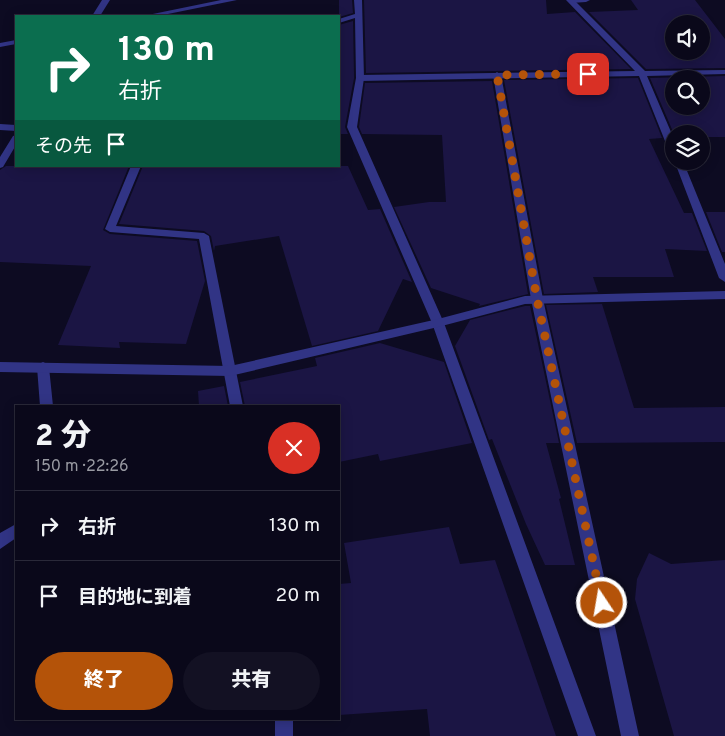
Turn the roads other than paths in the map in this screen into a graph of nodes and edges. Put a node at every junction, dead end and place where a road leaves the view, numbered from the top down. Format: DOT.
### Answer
graph roads {
  1 [pos="106,0"];
  2 [pos="233,0"];
  3 [pos="358,0"];
  4 [pos="570,0"];
  5 [pos="586,0"];
  6 [pos="203,3"];
  7 [pos="97,15"];
  8 [pos="151,15"];
  9 [pos="197,15"];
  10 [pos="358,16"];
  11 [pos="340,21"];
  12 [pos="15,42"];
  13 [pos="0,45"];
  14 [pos="725,72"];
  15 [pos="642,73"];
  16 [pos="497,75"];
  17 [pos="360,78"];
  18 [pos="0,127"];
  19 [pos="15,128"];
  20 [pos="665,129"];
  21 [pos="15,140"];
  22 [pos="0,164"];
  23 [pos="136,167"];
  24 [pos="682,170"];
  25 [pos="725,278"];
  26 [pos="725,296"];
  27 [pos="537,299"];
  28 [pos="438,323"];
  29 [pos="0,367"];
  30 [pos="43,367"];
  31 [pos="230,371"];
  32 [pos="47,405"];
  33 [pos="236,405"];
  34 [pos="15,531"];
  35 [pos="0,542"];
  36 [pos="284,720"];
  37 [pos="284,736"];
  38 [pos="587,736"];
  39 [pos="630,736"];
  1 -- 7 [label="street"];
  2 -- 6 [label="street"];
  3 -- 10 [label="street"];
  4 -- 5 [label="street"];
  4 -- 15 [label="street"];
  6 -- 8 [label="street"];
  6 -- 9 [label="street"];
  10 -- 11 [label="street"];
  10 -- 17 [label="street"];
  12 -- 13 [label="street"];
  14 -- 15 [label="street"];
  15 -- 16 [label="street"];
  15 -- 20 [label="street"];
  16 -- 17 [label="street"];
  16 -- 27 [label="street"];
  17 -- 28 [label="street"];
  18 -- 19 [label="street"];
  21 -- 22 [label="street"];
  23 -- 31 [label="street"];
  24 -- 25 [label="street"];
  26 -- 27 [label="street"];
  27 -- 28 [label="street"];
  27 -- 39 [label="street"];
  28 -- 31 [label="street"];
  28 -- 38 [label="street"];
  29 -- 30 [label="street"];
  30 -- 31 [label="street"];
  30 -- 32 [label="street"];
  31 -- 33 [label="street"];
  34 -- 35 [label="street"];
  36 -- 37 [label="street"];
}
